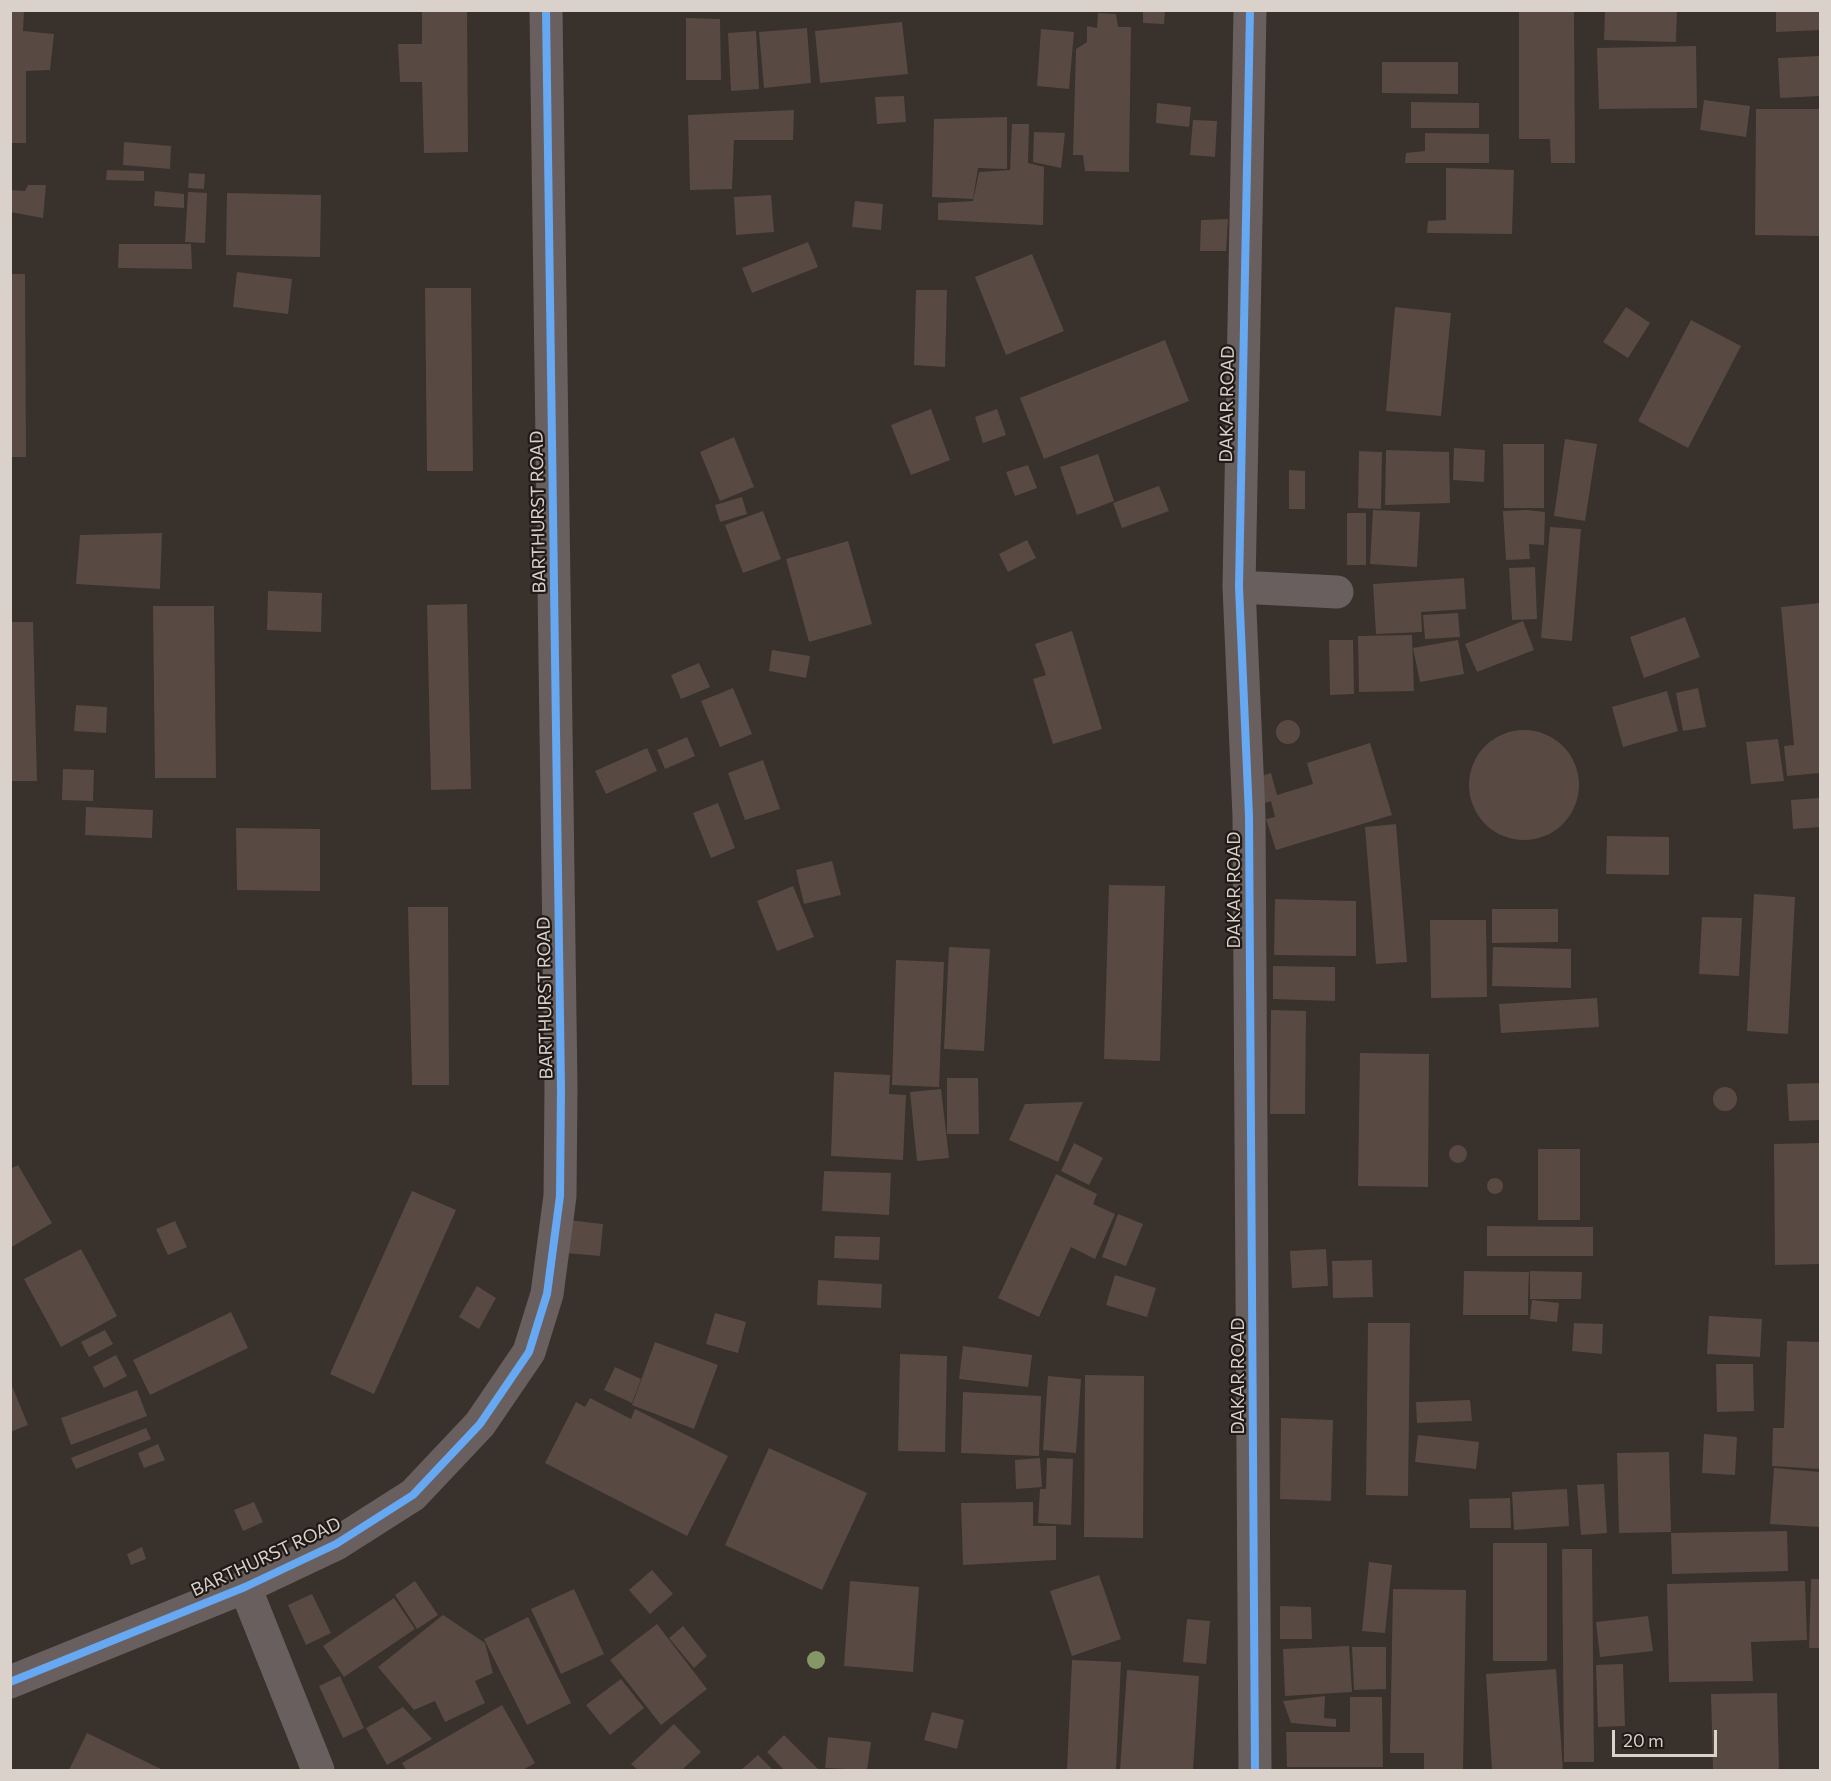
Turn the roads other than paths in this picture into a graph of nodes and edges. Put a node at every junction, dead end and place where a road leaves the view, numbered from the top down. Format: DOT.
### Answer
graph roads {
  1 [pos="546,10"];
  2 [pos="1250,10"];
  3 [pos="1239,587"];
  4 [pos="1337,592"];
  5 [pos="244,1587"];
  6 [pos="10,1682"];
  7 [pos="318,1770"];
  8 [pos="1255,1770"];
  1 -- 5 [label="street, BARTHURST ROAD"];
  2 -- 3 [label="street, DAKAR ROAD"];
  3 -- 4 [label="street"];
  3 -- 8 [label="street, DAKAR ROAD"];
  5 -- 6 [label="street, BARTHURST ROAD"];
  5 -- 7 [label="street"];
}
